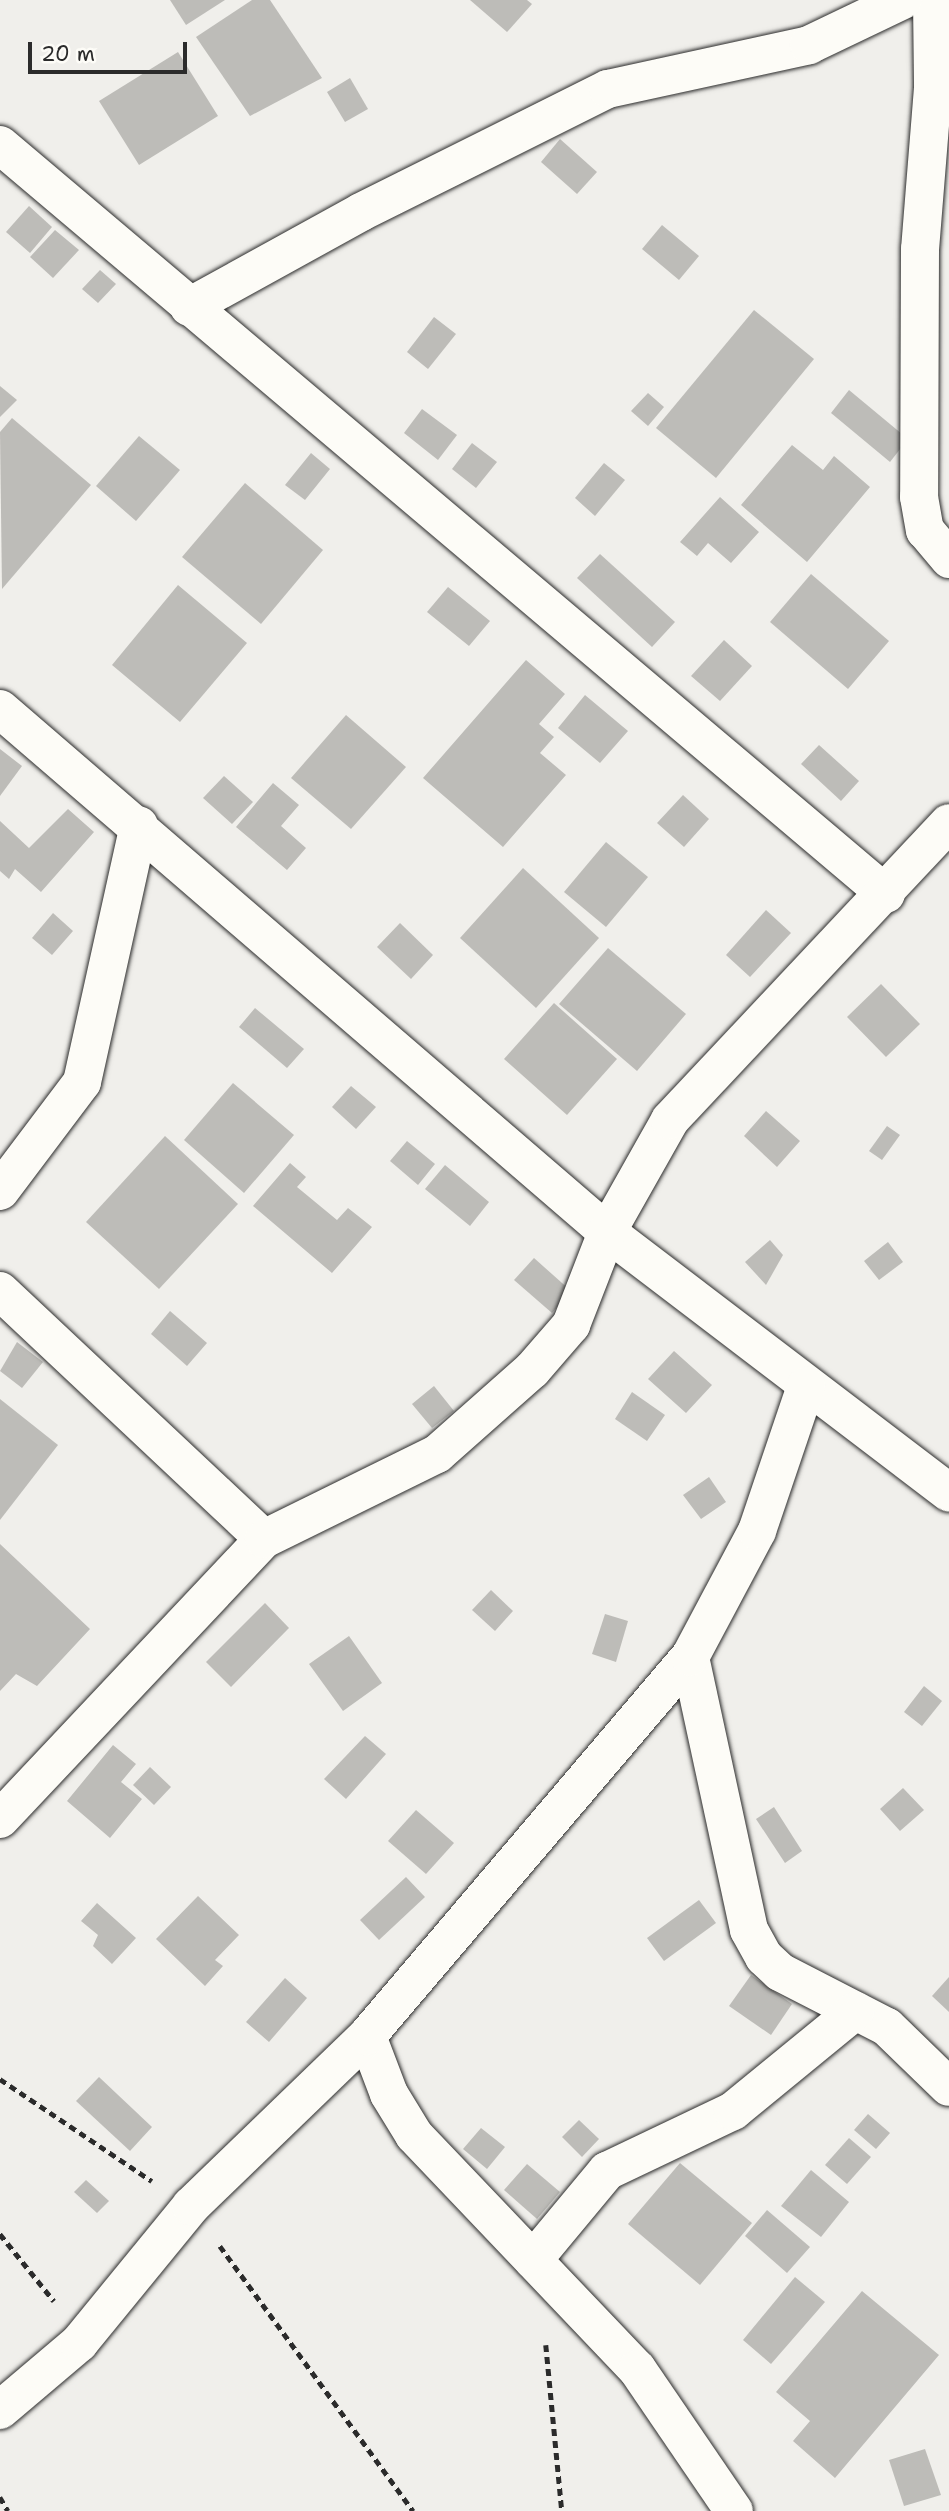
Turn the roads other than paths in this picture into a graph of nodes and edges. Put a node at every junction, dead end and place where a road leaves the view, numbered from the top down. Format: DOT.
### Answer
graph roads {
  1 [pos="903,0"];
  2 [pos="932,0"];
  3 [pos="0,145"];
  4 [pos="189,307"];
  5 [pos="949,559"];
  6 [pos="0,709"];
  7 [pos="949,823"];
  8 [pos="139,825"];
  9 [pos="886,894"];
  10 [pos="0,1191"];
  11 [pos="607,1232"];
  12 [pos="0,1291"];
  13 [pos="806,1386"];
  14 [pos="949,1493"];
  15 [pos="264,1539"];
  16 [pos="690,1657"];
  17 [pos="0,1819"];
  18 [pos="855,2011"];
  19 [pos="367,2036"];
  20 [pos="949,2087"];
  21 [pos="533,2260"];
  22 [pos="0,2410"];
  23 [pos="734,2511"];
  1 -- 4 [label="street"];
  2 -- 5 [label="street"];
  3 -- 4 [label="street"];
  4 -- 9 [label="street"];
  6 -- 8 [label="street"];
  7 -- 9 [label="street"];
  8 -- 10 [label="street"];
  8 -- 11 [label="street"];
  9 -- 11 [label="street"];
  11 -- 13 [label="street"];
  11 -- 15 [label="street"];
  12 -- 15 [label="street"];
  13 -- 14 [label="street"];
  13 -- 16 [label="street"];
  15 -- 17 [label="street"];
  16 -- 18 [label="street"];
  16 -- 19 [label="street"];
  18 -- 20 [label="street"];
  18 -- 21 [label="street"];
  19 -- 21 [label="street"];
  19 -- 22 [label="street"];
  21 -- 23 [label="street"];
}
